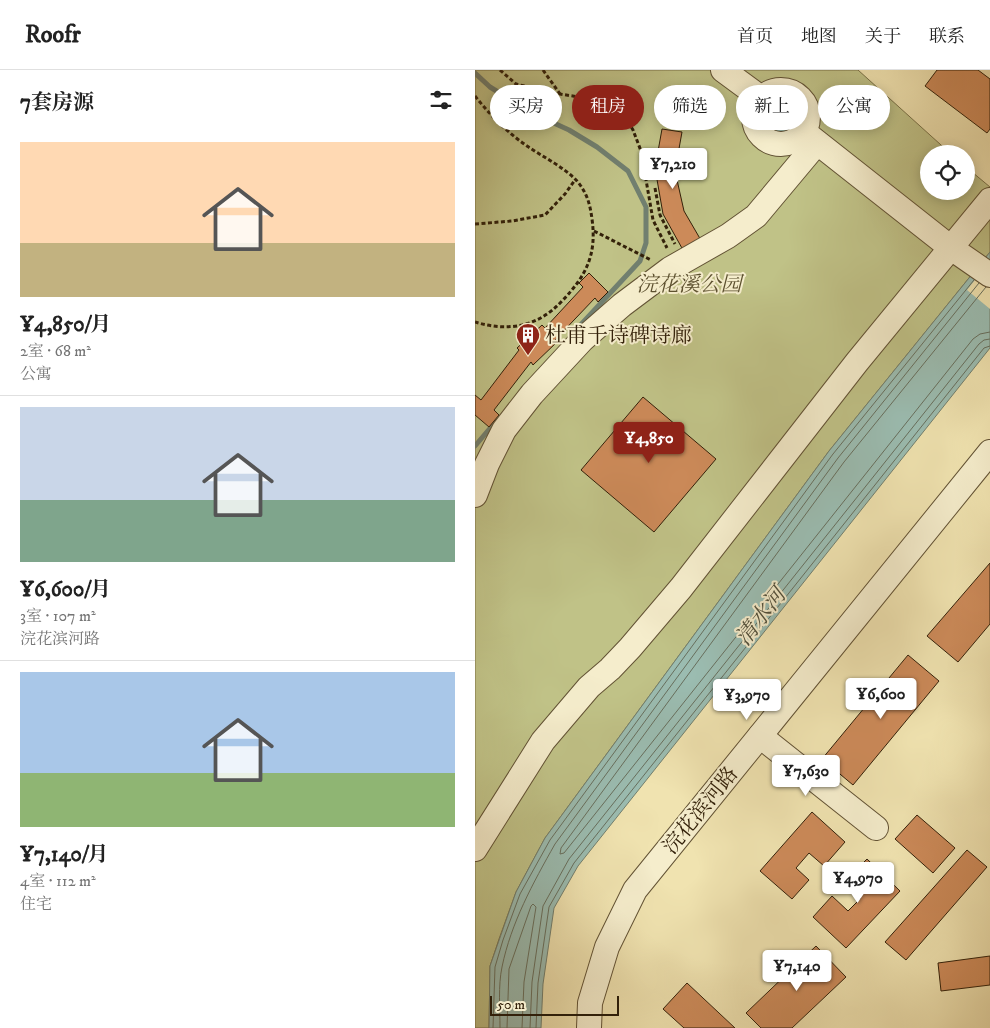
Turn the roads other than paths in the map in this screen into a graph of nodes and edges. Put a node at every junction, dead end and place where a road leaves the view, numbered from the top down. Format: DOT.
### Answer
graph roads {
  1 [pos="723,70"];
  2 [pos="743,85"];
  3 [pos="808,110"];
  4 [pos="808,124"];
  5 [pos="808,124"];
  6 [pos="758,130"];
  7 [pos="811,138"];
  8 [pos="990,200"];
  9 [pos="951,248"];
  10 [pos="985,272"];
  11 [pos="990,452"];
  12 [pos="475,494"];
  13 [pos="760,736"];
  14 [pos="875,828"];
  15 [pos="475,849"];
  16 [pos="589,1028"];
  1 -- 2 [label="street"];
  3 -- 5 [label="street"];
  4 -- 7 [label="street"];
  6 -- 7 [label="street"];
  7 -- 9 [label="street"];
  7 -- 12 [label="street"];
  8 -- 9 [label="street"];
  9 -- 10 [label="street"];
  9 -- 15 [label="street"];
  11 -- 13 [label="street, 浣花滨河路"];
  13 -- 14 [label="street"];
  13 -- 16 [label="street, 浣花滨河路"];
}
